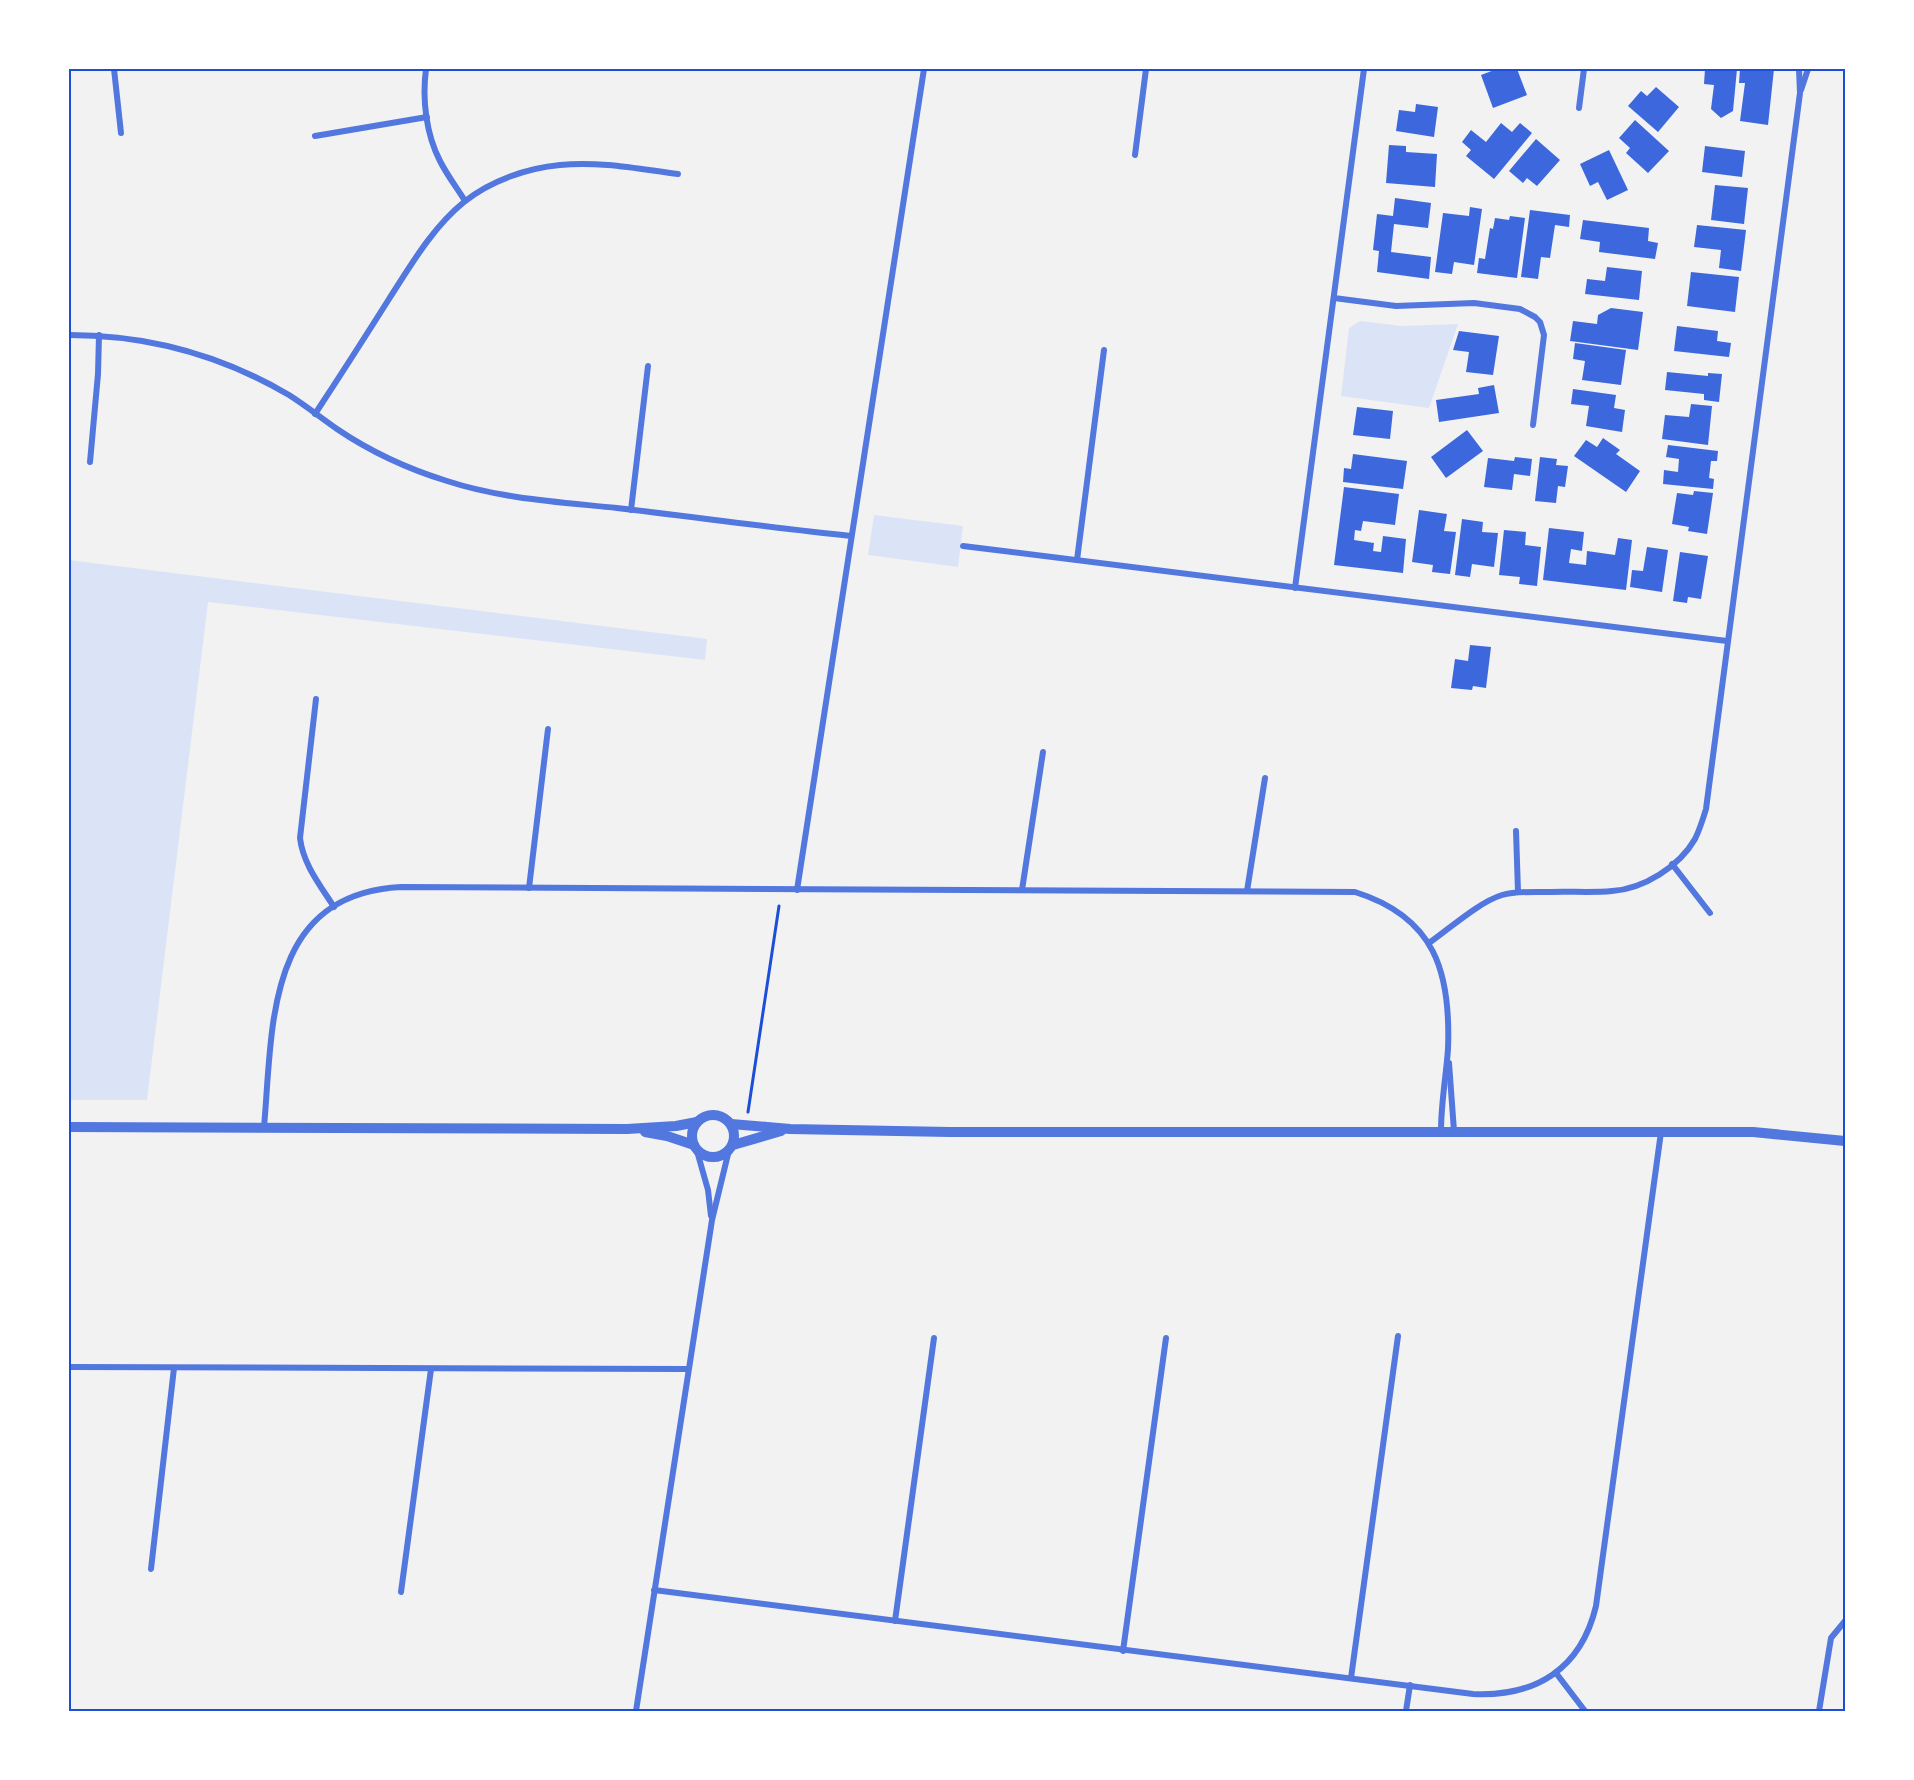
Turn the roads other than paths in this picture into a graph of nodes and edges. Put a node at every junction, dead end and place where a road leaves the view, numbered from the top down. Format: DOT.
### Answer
graph roads {
  1 [pos="114,69"];
  2 [pos="426,69"];
  3 [pos="924,69"];
  4 [pos="1146,69"];
  5 [pos="1364,69"];
  6 [pos="1584,69"];
  7 [pos="1799,69"];
  8 [pos="1808,69"];
  9 [pos="1800,93"];
  10 [pos="1579,108"];
  11 [pos="427,117"];
  12 [pos="120,133"];
  13 [pos="315,136"];
  14 [pos="1135,155"];
  15 [pos="678,174"];
  16 [pos="465,201"];
  17 [pos="1334,298"];
  18 [pos="69,335"];
  19 [pos="99,335"];
  20 [pos="1104,350"];
  21 [pos="648,366"];
  22 [pos="315,414"];
  23 [pos="1533,425"];
  24 [pos="90,462"];
  25 [pos="631,510"];
  26 [pos="851,536"];
  27 [pos="963,546"];
  28 [pos="1077,560"];
  29 [pos="1295,588"];
  30 [pos="1727,641"];
  31 [pos="316,699"];
  32 [pos="548,729"];
  33 [pos="1043,752"];
  34 [pos="1265,778"];
  35 [pos="1516,831"];
  36 [pos="1672,864"];
  37 [pos="529,888"];
  38 [pos="797,890"];
  39 [pos="1022,890"];
  40 [pos="1247,891"];
  41 [pos="1518,892"];
  42 [pos="334,907"];
  43 [pos="1710,913"];
  44 [pos="1429,943"];
  45 [pos="1448,1050"];
  46 [pos="698,1122"];
  47 [pos="730,1124"];
  48 [pos="69,1127"];
  49 [pos="264,1127"];
  50 [pos="627,1129"];
  51 [pos="790,1129"];
  52 [pos="1441,1131"];
  53 [pos="1454,1131"];
  54 [pos="1661,1132"];
  55 [pos="1845,1141"];
  56 [pos="731,1147"];
  57 [pos="696,1148"];
  58 [pos="712,1220"];
  59 [pos="1398,1336"];
  60 [pos="934,1338"];
  61 [pos="1166,1338"];
  62 [pos="69,1367"];
  63 [pos="174,1368"];
  64 [pos="431,1369"];
  65 [pos="687,1369"];
  66 [pos="151,1569"];
  67 [pos="654,1590"];
  68 [pos="401,1592"];
  69 [pos="895,1621"];
  70 [pos="1845,1621"];
  71 [pos="1123,1651"];
  72 [pos="1556,1673"];
  73 [pos="1351,1678"];
  74 [pos="1410,1685"];
  75 [pos="636,1711"];
  76 [pos="1406,1711"];
  77 [pos="1585,1711"];
  78 [pos="1819,1711"];
  1 -- 12 [label="street"];
  2 -- 11 [label="street"];
  3 -- 26 [label="street"];
  4 -- 14 [label="street"];
  5 -- 17 [label="street"];
  6 -- 10 [label="street"];
  7 -- 9 [label="street"];
  8 -- 9 [label="street"];
  9 -- 30 [label="street"];
  11 -- 13 [label="street"];
  11 -- 16 [label="street"];
  15 -- 16 [label="street"];
  16 -- 22 [label="street"];
  17 -- 23 [label="street"];
  17 -- 29 [label="street"];
  18 -- 19 [label="street"];
  19 -- 22 [label="street"];
  19 -- 24 [label="street"];
  20 -- 28 [label="street"];
  21 -- 25 [label="street"];
  22 -- 25 [label="street"];
  25 -- 26 [label="street"];
  26 -- 38 [label="street"];
  27 -- 28 [label="street"];
  28 -- 29 [label="street"];
  29 -- 30 [label="street"];
  30 -- 36 [label="street"];
  31 -- 42 [label="street"];
  32 -- 37 [label="street"];
  33 -- 39 [label="street"];
  34 -- 40 [label="street"];
  35 -- 41 [label="street"];
  36 -- 41 [label="street"];
  36 -- 43 [label="street"];
  37 -- 38 [label="street"];
  37 -- 42 [label="street"];
  38 -- 39 [label="street"];
  39 -- 40 [label="street"];
  40 -- 44 [label="street"];
  41 -- 44 [label="street"];
  42 -- 49 [label="street"];
  44 -- 45 [label="street"];
  45 -- 52 [label="street"];
  45 -- 53 [label="street"];
  46 -- 47 [label="street"];
  46 -- 50 [label="street"];
  46 -- 57 [label="street"];
  47 -- 51 [label="street"];
  47 -- 56 [label="street"];
  48 -- 49 [label="street"];
  49 -- 50 [label="street"];
  50 -- 57 [label="street"];
  51 -- 52 [label="street"];
  51 -- 56 [label="street"];
  52 -- 53 [label="street"];
  53 -- 54 [label="street"];
  54 -- 55 [label="street"];
  54 -- 72 [label="street"];
  56 -- 57 [label="street"];
  56 -- 58 [label="street"];
  57 -- 58 [label="street"];
  58 -- 65 [label="street"];
  59 -- 73 [label="street"];
  60 -- 69 [label="street"];
  61 -- 71 [label="street"];
  62 -- 63 [label="street"];
  63 -- 64 [label="street"];
  63 -- 66 [label="street"];
  64 -- 65 [label="street"];
  64 -- 68 [label="street"];
  65 -- 67 [label="street"];
  67 -- 69 [label="street"];
  67 -- 75 [label="street"];
  69 -- 71 [label="street"];
  70 -- 78 [label="street"];
  71 -- 73 [label="street"];
  72 -- 74 [label="street"];
  72 -- 77 [label="street"];
  73 -- 74 [label="street"];
  74 -- 76 [label="street"];
}
